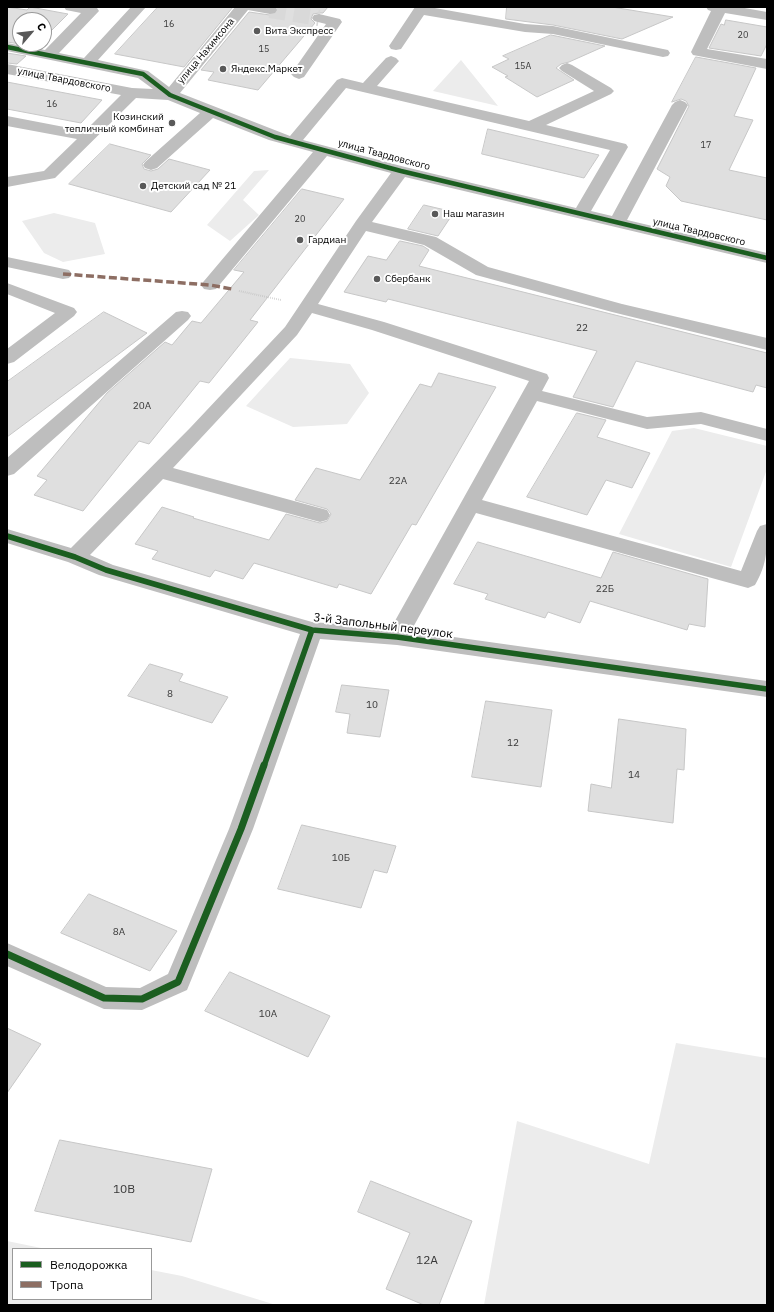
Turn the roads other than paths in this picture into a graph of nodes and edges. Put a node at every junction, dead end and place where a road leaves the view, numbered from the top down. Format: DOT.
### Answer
graph roads {
  1 [pos="71,7"];
  2 [pos="139,7"];
  3 [pos="243,7"];
  4 [pos="253,7"];
  5 [pos="421,8"];
  6 [pos="717,8"];
  7 [pos="270,10"];
  8 [pos="767,16"];
  9 [pos="319,18"];
  10 [pos="396,46"];
  11 [pos="7,47"];
  12 [pos="663,53"];
  13 [pos="48,55"];
  14 [pos="391,61"];
  15 [pos="87,63"];
  16 [pos="767,64"];
  17 [pos="567,68"];
  18 [pos="7,69"];
  19 [pos="299,74"];
  20 [pos="366,89"];
  21 [pos="132,93"];
  22 [pos="170,95"];
  23 [pos="680,105"];
  24 [pos="211,111"];
  25 [pos="7,121"];
  26 [pos="530,127"];
  27 [pos="88,136"];
  28 [pos="293,142"];
  29 [pos="323,150"];
  30 [pos="151,164"];
  31 [pos="401,171"];
  32 [pos="7,182"];
  33 [pos="581,214"];
  34 [pos="617,223"];
  35 [pos="362,225"];
  36 [pos="767,258"];
  37 [pos="7,262"];
  38 [pos="64,274"];
  39 [pos="210,285"];
  40 [pos="7,288"];
  41 [pos="307,306"];
  42 [pos="182,316"];
  43 [pos="767,344"];
  44 [pos="7,358"];
  45 [pos="531,394"];
  46 [pos="767,435"];
  47 [pos="7,469"];
  48 [pos="159,471"];
  49 [pos="470,504"];
  50 [pos="320,515"];
  51 [pos="767,531"];
  52 [pos="7,536"];
  53 [pos="76,557"];
  54 [pos="312,630"];
  55 [pos="397,637"];
  56 [pos="767,689"];
  57 [pos="7,954"];
  1 -- 13 [label="street"];
  2 -- 15 [label="street"];
  3 -- 22 [label="street, улица Нахимсона"];
  4 -- 7 [label="street"];
  5 -- 10 [label="street"];
  5 -- 12 [label="street"];
  6 -- 8 [label="street"];
  6 -- 16 [label="street"];
  9 -- 19 [label="street"];
  11 -- 13 [label="street, улица Твардовского"];
  13 -- 15 [label="street, улица Твардовского"];
  14 -- 20 [label="street"];
  15 -- 22 [label="street, улица Твардовского"];
  17 -- 26 [label="street"];
  18 -- 21 [label="street, улица Твардовского"];
  20 -- 26 [label="street"];
  20 -- 28 [label="street"];
  21 -- 22 [label="street, улица Твардовского"];
  21 -- 27 [label="street"];
  22 -- 24 [label="street, улица Твардовского"];
  23 -- 34 [label="street"];
  24 -- 28 [label="street, улица Твардовского"];
  24 -- 30 [label="street"];
  25 -- 27 [label="street"];
  26 -- 33 [label="street"];
  27 -- 32 [label="street"];
  28 -- 29 [label="street, улица Твардовского"];
  29 -- 31 [label="street, улица Твардовского"];
  29 -- 39 [label="street"];
  31 -- 33 [label="street, улица Твардовского"];
  31 -- 35 [label="street"];
  33 -- 34 [label="street, улица Твардовского"];
  34 -- 36 [label="street, улица Твардовского"];
  35 -- 41 [label="street"];
  35 -- 43 [label="street"];
  37 -- 38 [label="street"];
  40 -- 44 [label="street"];
  41 -- 45 [label="street"];
  41 -- 48 [label="street"];
  42 -- 47 [label="street"];
  45 -- 46 [label="street"];
  45 -- 49 [label="street"];
  48 -- 50 [label="street"];
  48 -- 53 [label="street"];
  49 -- 51 [label="street"];
  49 -- 55 [label="street"];
  52 -- 53 [label="street, 3-й Запольный переулок"];
  53 -- 54 [label="street, 3-й Запольный переулок"];
  54 -- 55 [label="street, 3-й Запольный переулок"];
  54 -- 57 [label="street"];
  55 -- 56 [label="street, 3-й Запольный переулок"];
}
